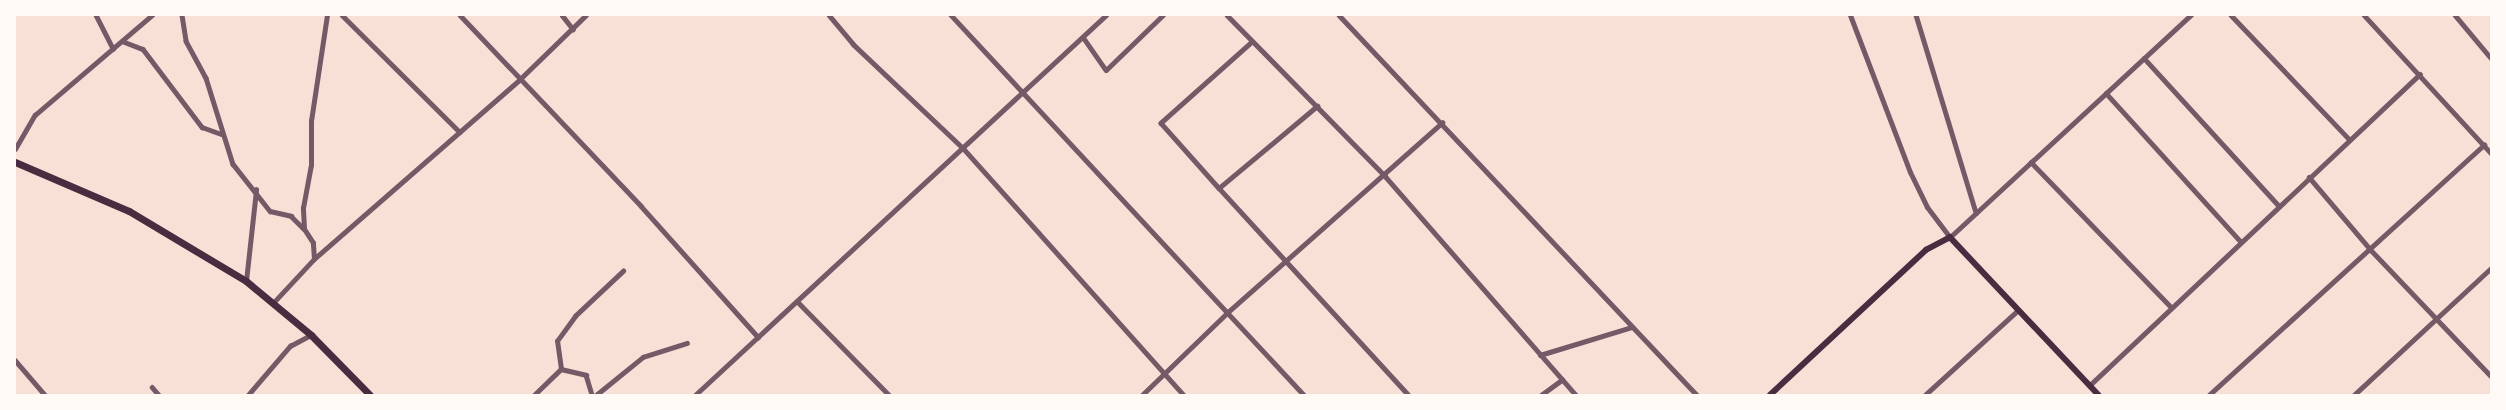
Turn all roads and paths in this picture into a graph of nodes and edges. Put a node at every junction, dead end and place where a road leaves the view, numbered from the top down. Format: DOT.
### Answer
graph roads {
  1 [pos="96,15"];
  2 [pos="152,15"];
  3 [pos="182,15"];
  4 [pos="327,15"];
  5 [pos="342,15"];
  6 [pos="460,15"];
  7 [pos="562,15"];
  8 [pos="586,15"];
  9 [pos="829,15"];
  10 [pos="951,15"];
  11 [pos="1106,15"];
  12 [pos="1163,15"];
  13 [pos="1227,15"];
  14 [pos="1339,15"];
  15 [pos="1850,15"];
  16 [pos="1916,15"];
  17 [pos="2191,15"];
  18 [pos="2231,15"];
  19 [pos="2364,15"];
  20 [pos="2455,15"];
  21 [pos="573,29"];
  22 [pos="1083,37"];
  23 [pos="122,41"];
  24 [pos="1252,42"];
  25 [pos="113,49"];
  26 [pos="2144,58"];
  27 [pos="2491,58"];
  28 [pos="2420,74"];
  29 [pos="519,80"];
  30 [pos="1023,92"];
  31 [pos="2106,93"];
  32 [pos="1317,106"];
  33 [pos="1442,124"];
  34 [pos="460,132"];
  35 [pos="221,134"];
  36 [pos="2349,138"];
  37 [pos="2484,145"];
  38 [pos="963,148"];
  39 [pos="15,149"];
  40 [pos="2491,153"];
  41 [pos="15,162"];
  42 [pos="2031,162"];
  43 [pos="1385,176"];
  44 [pos="2309,176"];
  45 [pos="1219,188"];
  46 [pos="256,190"];
  47 [pos="2278,205"];
  48 [pos="1976,213"];
  49 [pos="304,229"];
  50 [pos="1950,237"];
  51 [pos="2240,242"];
  52 [pos="2370,249"];
  53 [pos="314,259"];
  54 [pos="1285,263"];
  55 [pos="2491,268"];
  56 [pos="623,271"];
  57 [pos="246,280"];
  58 [pos="797,301"];
  59 [pos="274,302"];
  60 [pos="2171,307"];
  61 [pos="2017,311"];
  62 [pos="1228,312"];
  63 [pos="2437,319"];
  64 [pos="1632,328"];
  65 [pos="311,335"];
  66 [pos="758,337"];
  67 [pos="687,343"];
  68 [pos="1540,355"];
  69 [pos="15,360"];
  70 [pos="561,368"];
  71 [pos="1165,374"];
  72 [pos="2491,376"];
  73 [pos="1562,380"];
  74 [pos="2090,384"];
  75 [pos="152,387"];
  76 [pos="886,394"];
  77 [pos="2097,394"];
  78 [pos="45,395"];
  79 [pos="159,395"];
  80 [pos="248,395"];
  81 [pos="370,395"];
  82 [pos="534,395"];
  83 [pos="592,395"];
  84 [pos="596,395"];
  85 [pos="695,395"];
  86 [pos="1142,395"];
  87 [pos="1184,395"];
  88 [pos="1304,395"];
  89 [pos="1409,395"];
  90 [pos="1541,395"];
  91 [pos="1576,395"];
  92 [pos="1697,395"];
  93 [pos="1770,395"];
  94 [pos="1925,395"];
  95 [pos="2209,395"];
  96 [pos="2354,395"];
  1 -- 25 [label="street"];
  2 -- 23 [label="street"];
  3 -- 35 [label="street"];
  4 -- 49 [label="street"];
  5 -- 34 [label="street"];
  6 -- 29 [label="street"];
  7 -- 21 [label="street"];
  8 -- 21 [label="street"];
  9 -- 38 [label="street"];
  10 -- 30 [label="street"];
  11 -- 22 [label="street"];
  12 -- 22 [label="street"];
  13 -- 24 [label="street"];
  14 -- 33 [label="street"];
  15 -- 50 [label="street"];
  16 -- 48 [label="street"];
  17 -- 26 [label="street"];
  18 -- 36 [label="street"];
  19 -- 28 [label="street"];
  20 -- 27 [label="street"];
  21 -- 29 [label="street"];
  22 -- 30 [label="street"];
  23 -- 25 [label="street"];
  23 -- 35 [label="street"];
  24 -- 32 [label="street"];
  24 -- 45 [label="street"];
  25 -- 39 [label="street"];
  26 -- 31 [label="street"];
  26 -- 47 [label="street"];
  28 -- 36 [label="street"];
  28 -- 37 [label="street"];
  29 -- 34 [label="street"];
  29 -- 66 [label="street"];
  30 -- 38 [label="street"];
  30 -- 62 [label="street"];
  31 -- 42 [label="street"];
  31 -- 51 [label="street"];
  32 -- 43 [label="street"];
  32 -- 45 [label="street"];
  33 -- 43 [label="street"];
  33 -- 64 [label="street"];
  34 -- 53 [label="street"];
  35 -- 46 [label="street"];
  36 -- 44 [label="street"];
  37 -- 40 [label="street"];
  37 -- 52 [label="street"];
  38 -- 58 [label="street"];
  38 -- 71 [label="street"];
  41 -- 57 [label="highway"];
  42 -- 48 [label="street"];
  42 -- 60 [label="street"];
  43 -- 54 [label="street"];
  43 -- 68 [label="street"];
  44 -- 47 [label="street"];
  44 -- 52 [label="street"];
  45 -- 54 [label="street"];
  46 -- 49 [label="street"];
  46 -- 57 [label="street"];
  47 -- 51 [label="street"];
  48 -- 50 [label="street"];
  49 -- 53 [label="street"];
  50 -- 61 [label="main road"];
  50 -- 93 [label="main road"];
  51 -- 60 [label="street"];
  52 -- 63 [label="street"];
  52 -- 95 [label="street"];
  53 -- 59 [label="street"];
  54 -- 62 [label="street"];
  54 -- 89 [label="street"];
  55 -- 63 [label="street"];
  56 -- 70 [label="street"];
  57 -- 59 [label="highway"];
  58 -- 66 [label="street"];
  58 -- 76 [label="street"];
  59 -- 65 [label="highway"];
  60 -- 74 [label="street"];
  61 -- 74 [label="main road"];
  61 -- 94 [label="street"];
  62 -- 71 [label="street"];
  62 -- 88 [label="street"];
  63 -- 72 [label="street"];
  63 -- 96 [label="street"];
  64 -- 68 [label="street"];
  64 -- 92 [label="street"];
  65 -- 80 [label="street"];
  65 -- 81 [label="highway"];
  66 -- 85 [label="street"];
  67 -- 84 [label="street"];
  68 -- 73 [label="street"];
  69 -- 78 [label="street"];
  70 -- 82 [label="street"];
  70 -- 83 [label="street"];
  71 -- 86 [label="street"];
  71 -- 87 [label="street"];
  73 -- 90 [label="street"];
  73 -- 91 [label="street"];
  74 -- 77 [label="main road"];
  75 -- 79 [label="street"];
}
